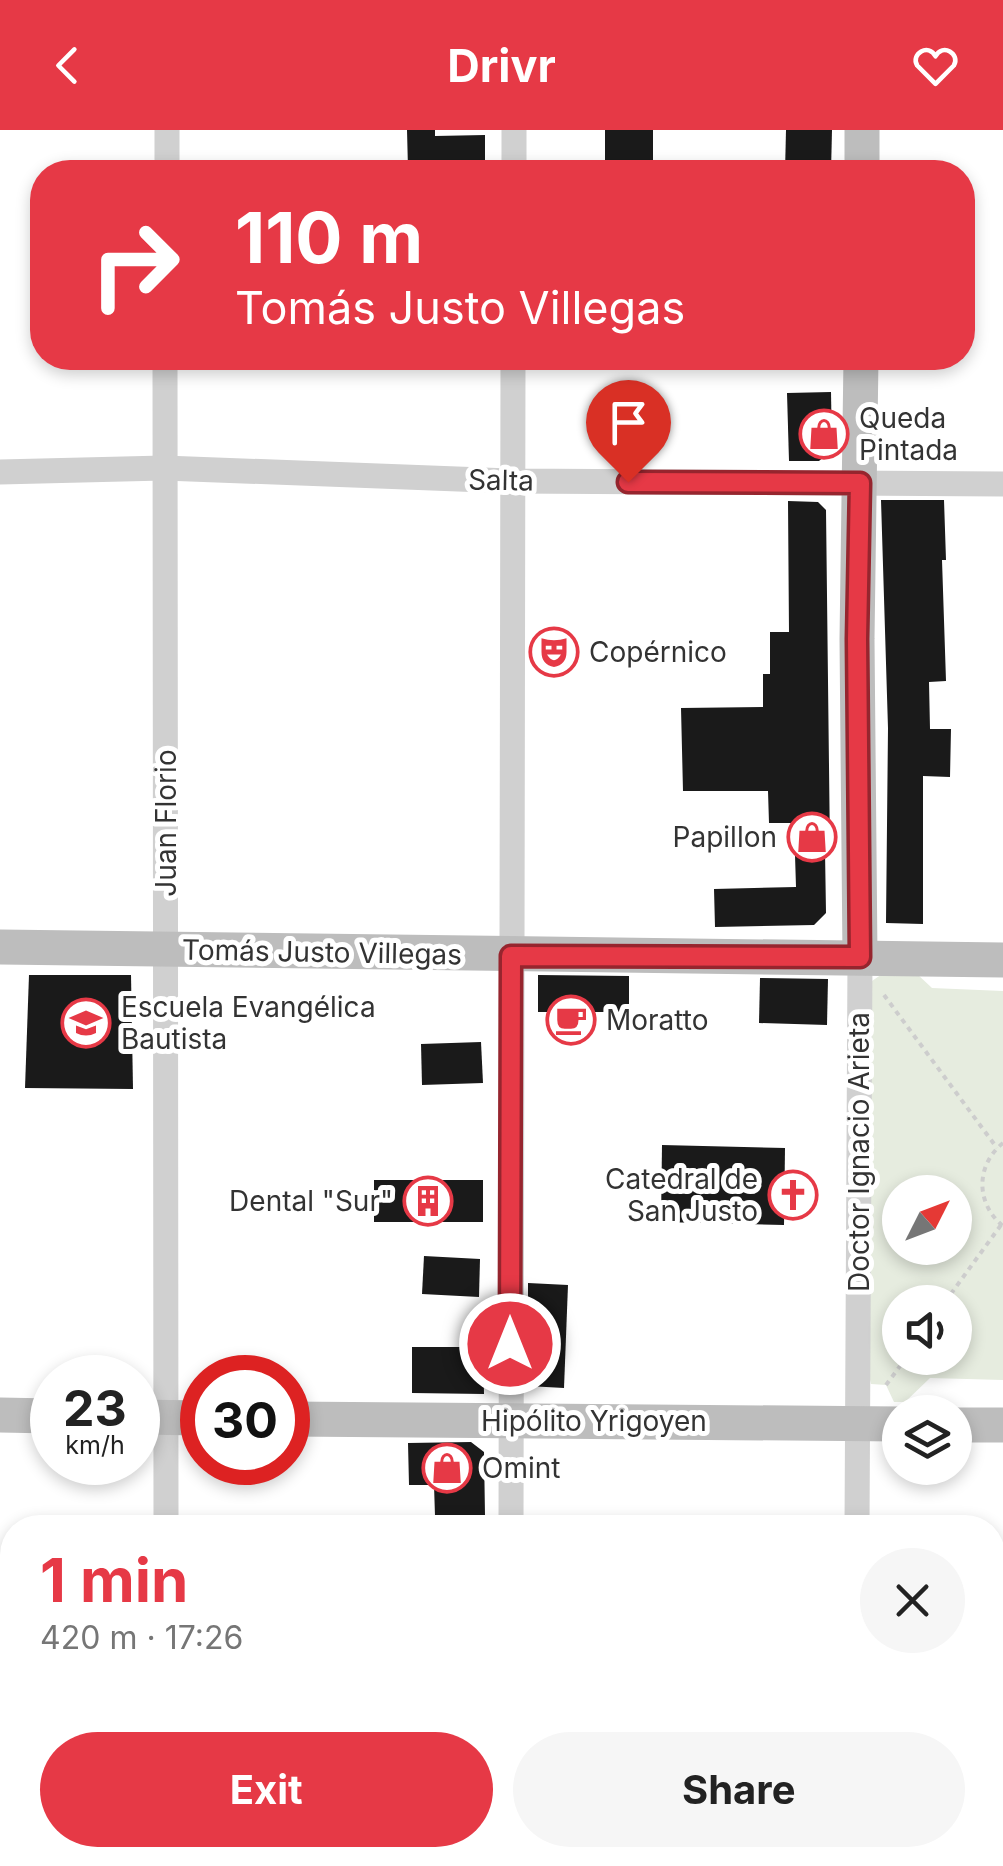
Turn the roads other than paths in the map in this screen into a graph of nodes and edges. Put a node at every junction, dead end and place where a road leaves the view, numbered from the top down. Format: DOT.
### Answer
graph roads {
  1 [pos="167,130"];
  2 [pos="514,130"];
  3 [pos="862,130"];
  4 [pos="167,160"];
  5 [pos="514,160"];
  6 [pos="862,160"];
  7 [pos="165,370"];
  8 [pos="513,370"];
  9 [pos="861,370"];
  10 [pos="164,468"];
  11 [pos="0,472"];
  12 [pos="512,480"];
  13 [pos="860,483"];
  14 [pos="1003,484"];
  15 [pos="0,947"];
  16 [pos="167,948"];
  17 [pos="511,956"];
  18 [pos="860,957"];
  19 [pos="1003,960"];
  20 [pos="0,1415"];
  21 [pos="30,1416"];
  22 [pos="170,1417"];
  23 [pos="310,1419"];
  24 [pos="510,1421"];
  25 [pos="857,1424"];
  26 [pos="882,1424"];
  27 [pos="972,1424"];
  28 [pos="1003,1425"];
  29 [pos="166,1515"];
  30 [pos="510,1515"];
  31 [pos="857,1515"];
  1 -- 4 [label="street"];
  2 -- 5 [label="street"];
  3 -- 6 [label="street"];
  7 -- 10 [label="street, Juan Florio"];
  8 -- 12 [label="street"];
  9 -- 13 [label="street, Doctor Ignacio Arieta"];
  10 -- 11 [label="street, Salta"];
  10 -- 12 [label="street, Salta"];
  10 -- 16 [label="street, Juan Florio"];
  12 -- 13 [label="street, Salta"];
  12 -- 17 [label="street"];
  13 -- 14 [label="street, Salta"];
  13 -- 18 [label="street, Doctor Ignacio Arieta"];
  15 -- 16 [label="street, Tomás Justo Villegas"];
  16 -- 17 [label="street, Tomás Justo Villegas"];
  16 -- 22 [label="street, Juan Florio"];
  17 -- 18 [label="street, Tomás Justo Villegas"];
  17 -- 24 [label="street"];
  18 -- 19 [label="street, Tomás Justo Villegas"];
  18 -- 25 [label="street, Doctor Ignacio Arieta"];
  20 -- 21 [label="street"];
  22 -- 29 [label="street, Juan Florio"];
  23 -- 24 [label="street, Hipólito Yrigoyen"];
  24 -- 25 [label="street, Hipólito Yrigoyen"];
  24 -- 30 [label="street"];
  25 -- 26 [label="street, Hipólito Yrigoyen"];
  25 -- 31 [label="street, Doctor Ignacio Arieta"];
  27 -- 28 [label="street"];
}
